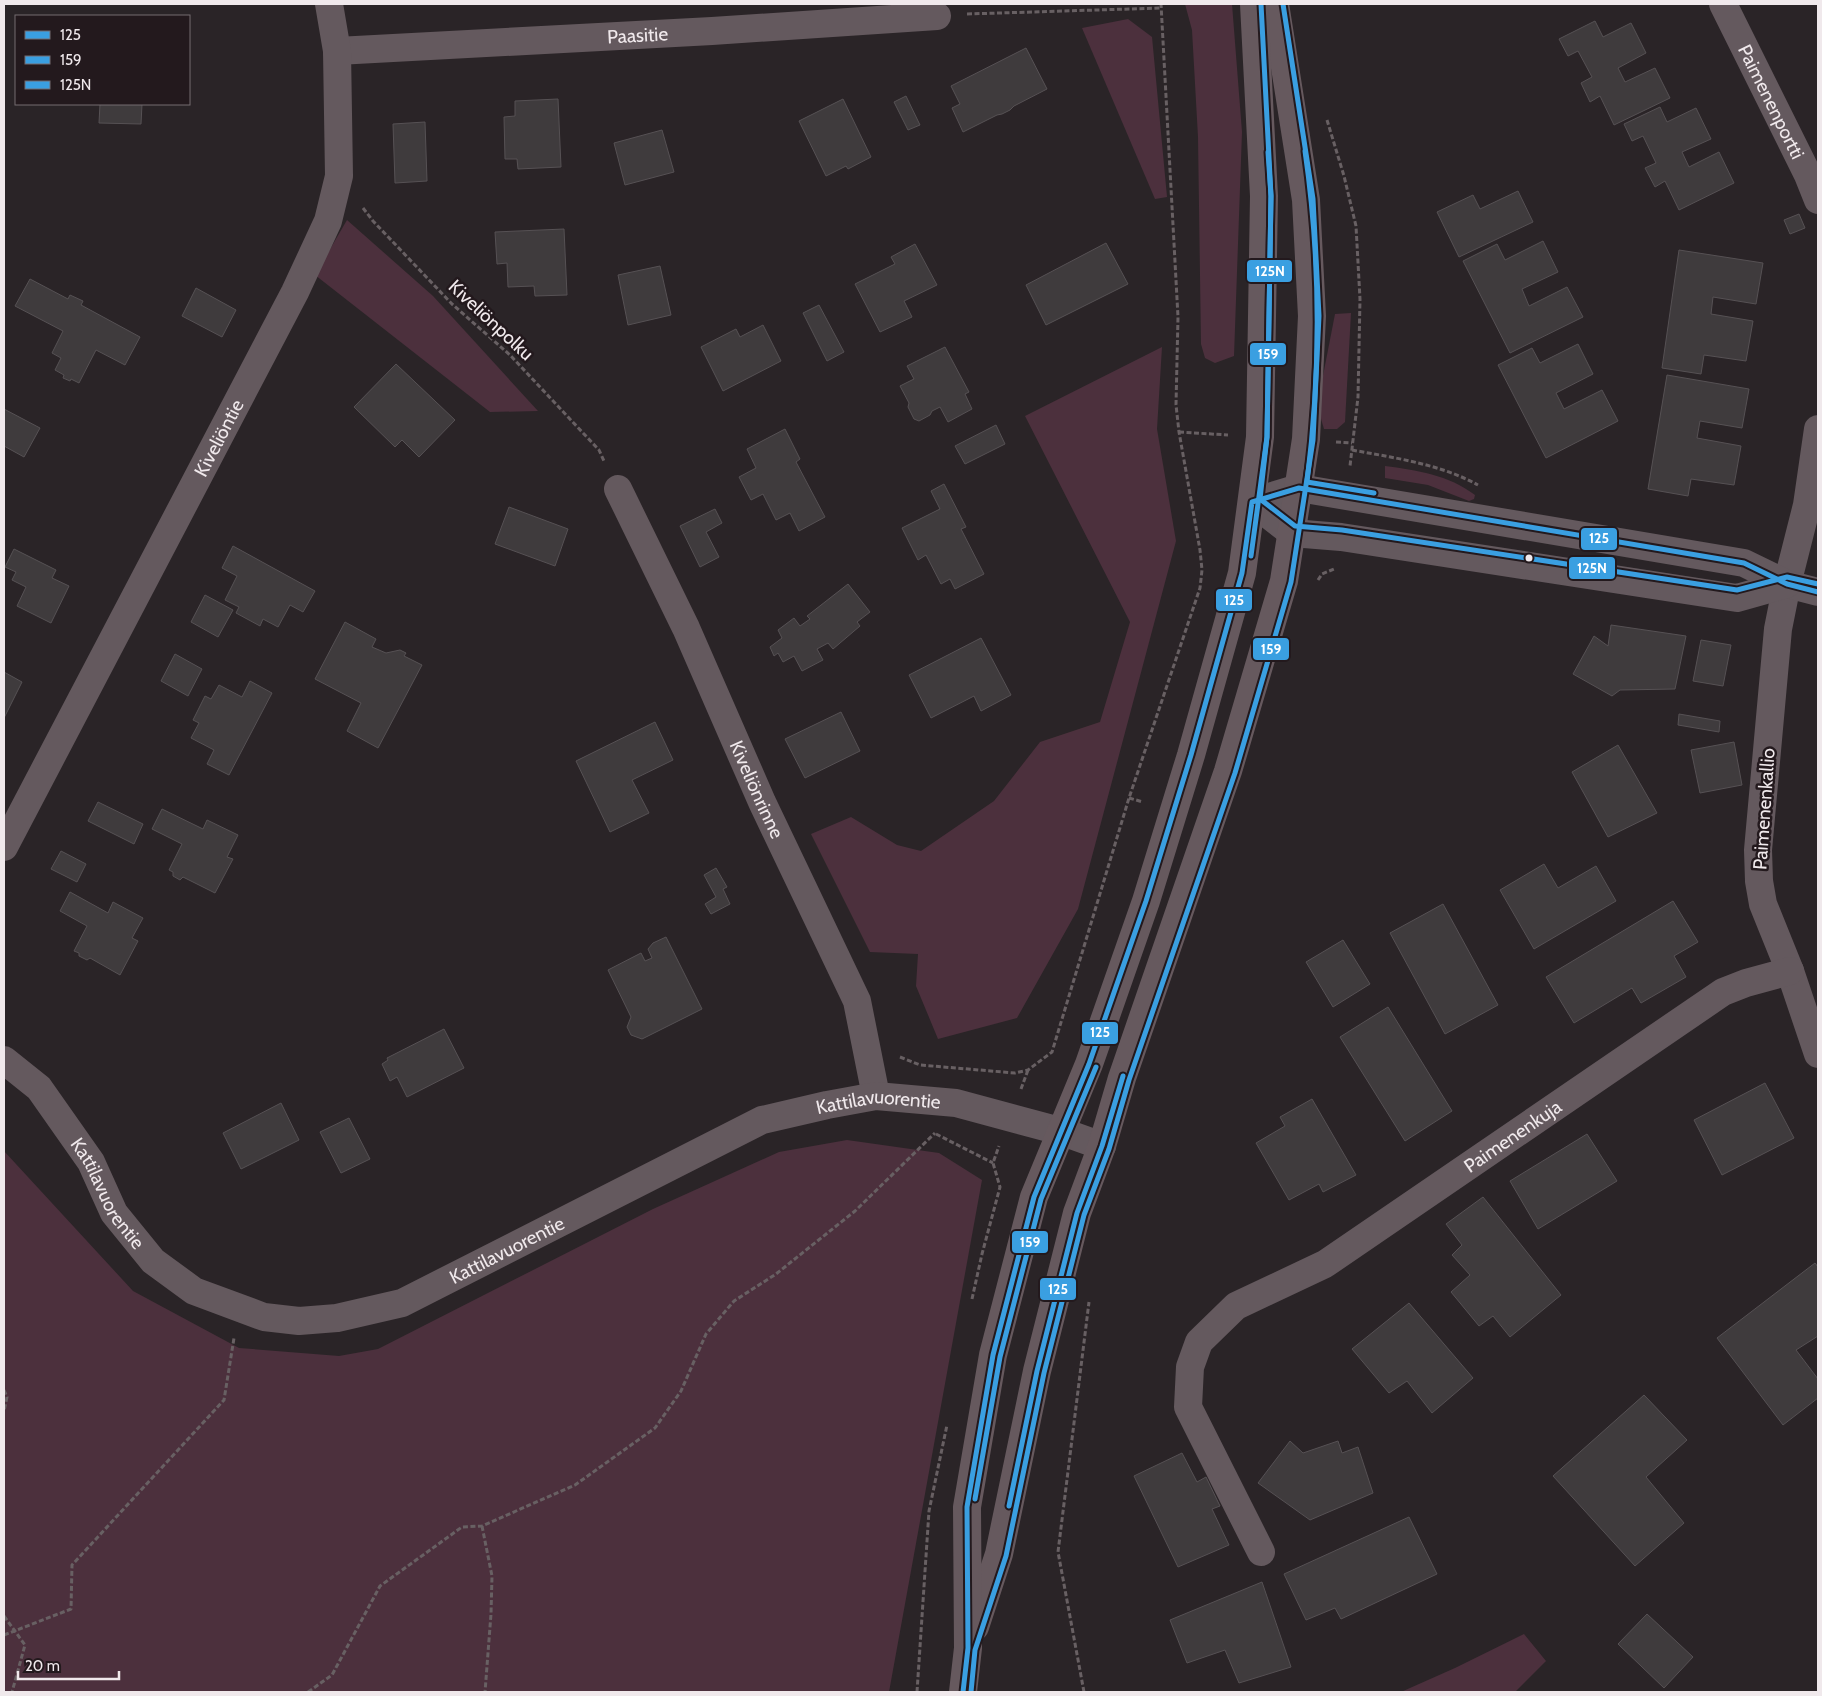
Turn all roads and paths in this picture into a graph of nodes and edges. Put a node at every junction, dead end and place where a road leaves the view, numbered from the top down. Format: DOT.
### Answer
graph roads {
  1 [pos="329,4"];
  2 [pos="1254,4"];
  3 [pos="1275,4"];
  4 [pos="1723,4"];
  5 [pos="1161,6"];
  6 [pos="938,16"];
  7 [pos="337,51"];
  8 [pos="1327,119"];
  9 [pos="340,176"];
  10 [pos="1818,200"];
  11 [pos="1818,429"];
  12 [pos="1179,432"];
  13 [pos="1234,436"];
  14 [pos="1330,441"];
  15 [pos="1352,443"];
  16 [pos="1350,467"];
  17 [pos="1298,488"];
  18 [pos="618,489"];
  19 [pos="1252,502"];
  20 [pos="1292,533"];
  21 [pos="1337,561"];
  22 [pos="1786,584"];
  23 [pos="1314,586"];
  24 [pos="1818,592"];
  25 [pos="1129,798"];
  26 [pos="1145,803"];
  27 [pos="4,847"];
  28 [pos="1790,972"];
  29 [pos="1818,1054"];
  30 [pos="868,1055"];
  31 [pos="4,1060"];
  32 [pos="876,1096"];
  33 [pos="1060,1131"];
  34 [pos="926,1132"];
  35 [pos="935,1133"];
  36 [pos="1102,1146"];
  37 [pos="993,1163"];
  38 [pos="1089,1301"];
  39 [pos="241,1308"];
  40 [pos="4,1390"];
  41 [pos="4,1411"];
  42 [pos="482,1526"];
  43 [pos="1261,1552"];
  44 [pos="4,1616"];
  45 [pos="14,1631"];
  46 [pos="4,1635"];
  47 [pos="968,1648"];
  48 [pos="12,1692"];
  49 [pos="308,1692"];
  50 [pos="485,1692"];
  51 [pos="963,1692"];
  52 [pos="1084,1692"];
  1 -- 7 [label="street, Kiveliöntie"];
  2 -- 19 [label="main road"];
  3 -- 17 [label="main road"];
  4 -- 10 [label="street, Paimenenportti"];
  5 -- 6 [label="path"];
  5 -- 12 [label="path"];
  6 -- 7 [label="street, Paasitie"];
  7 -- 9 [label="street, Kiveliöntie"];
  8 -- 15 [label="path"];
  9 -- 18 [label="path, Kiveliönpolku"];
  9 -- 27 [label="street, Kiveliöntie"];
  11 -- 22 [label="street"];
  12 -- 13 [label="path"];
  12 -- 25 [label="path"];
  14 -- 15 [label="path"];
  15 -- 16 [label="path"];
  17 -- 19 [label="street"];
  17 -- 20 [label="main road"];
  17 -- 22 [label="street"];
  18 -- 30 [label="street, Kiveliönrinne"];
  19 -- 20 [label="street"];
  19 -- 33 [label="main road"];
  20 -- 22 [label="street"];
  20 -- 36 [label="main road"];
  21 -- 23 [label="path"];
  22 -- 24 [label="street"];
  22 -- 28 [label="street, Paimenenkallio"];
  25 -- 26 [label="path"];
  25 -- 30 [label="path"];
  28 -- 29 [label="street, Paimenenkallio"];
  28 -- 43 [label="street, Paimenenkuja"];
  30 -- 32 [label="street, Kiveliönrinne"];
  31 -- 39 [label="street, Kattilavuorentie"];
  32 -- 33 [label="street, Kattilavuorentie"];
  32 -- 39 [label="street, Kattilavuorentie"];
  33 -- 36 [label="street, Kattilavuorentie"];
  33 -- 47 [label="main road"];
  34 -- 35 [label="path"];
  35 -- 37 [label="path"];
  35 -- 42 [label="path"];
  36 -- 47 [label="main road"];
  38 -- 52 [label="path"];
  39 -- 45 [label="path"];
  40 -- 41 [label="path"];
  42 -- 49 [label="path"];
  42 -- 50 [label="path"];
  44 -- 45 [label="path"];
  45 -- 46 [label="path"];
  45 -- 48 [label="path"];
  47 -- 51 [label="main road"];
}
